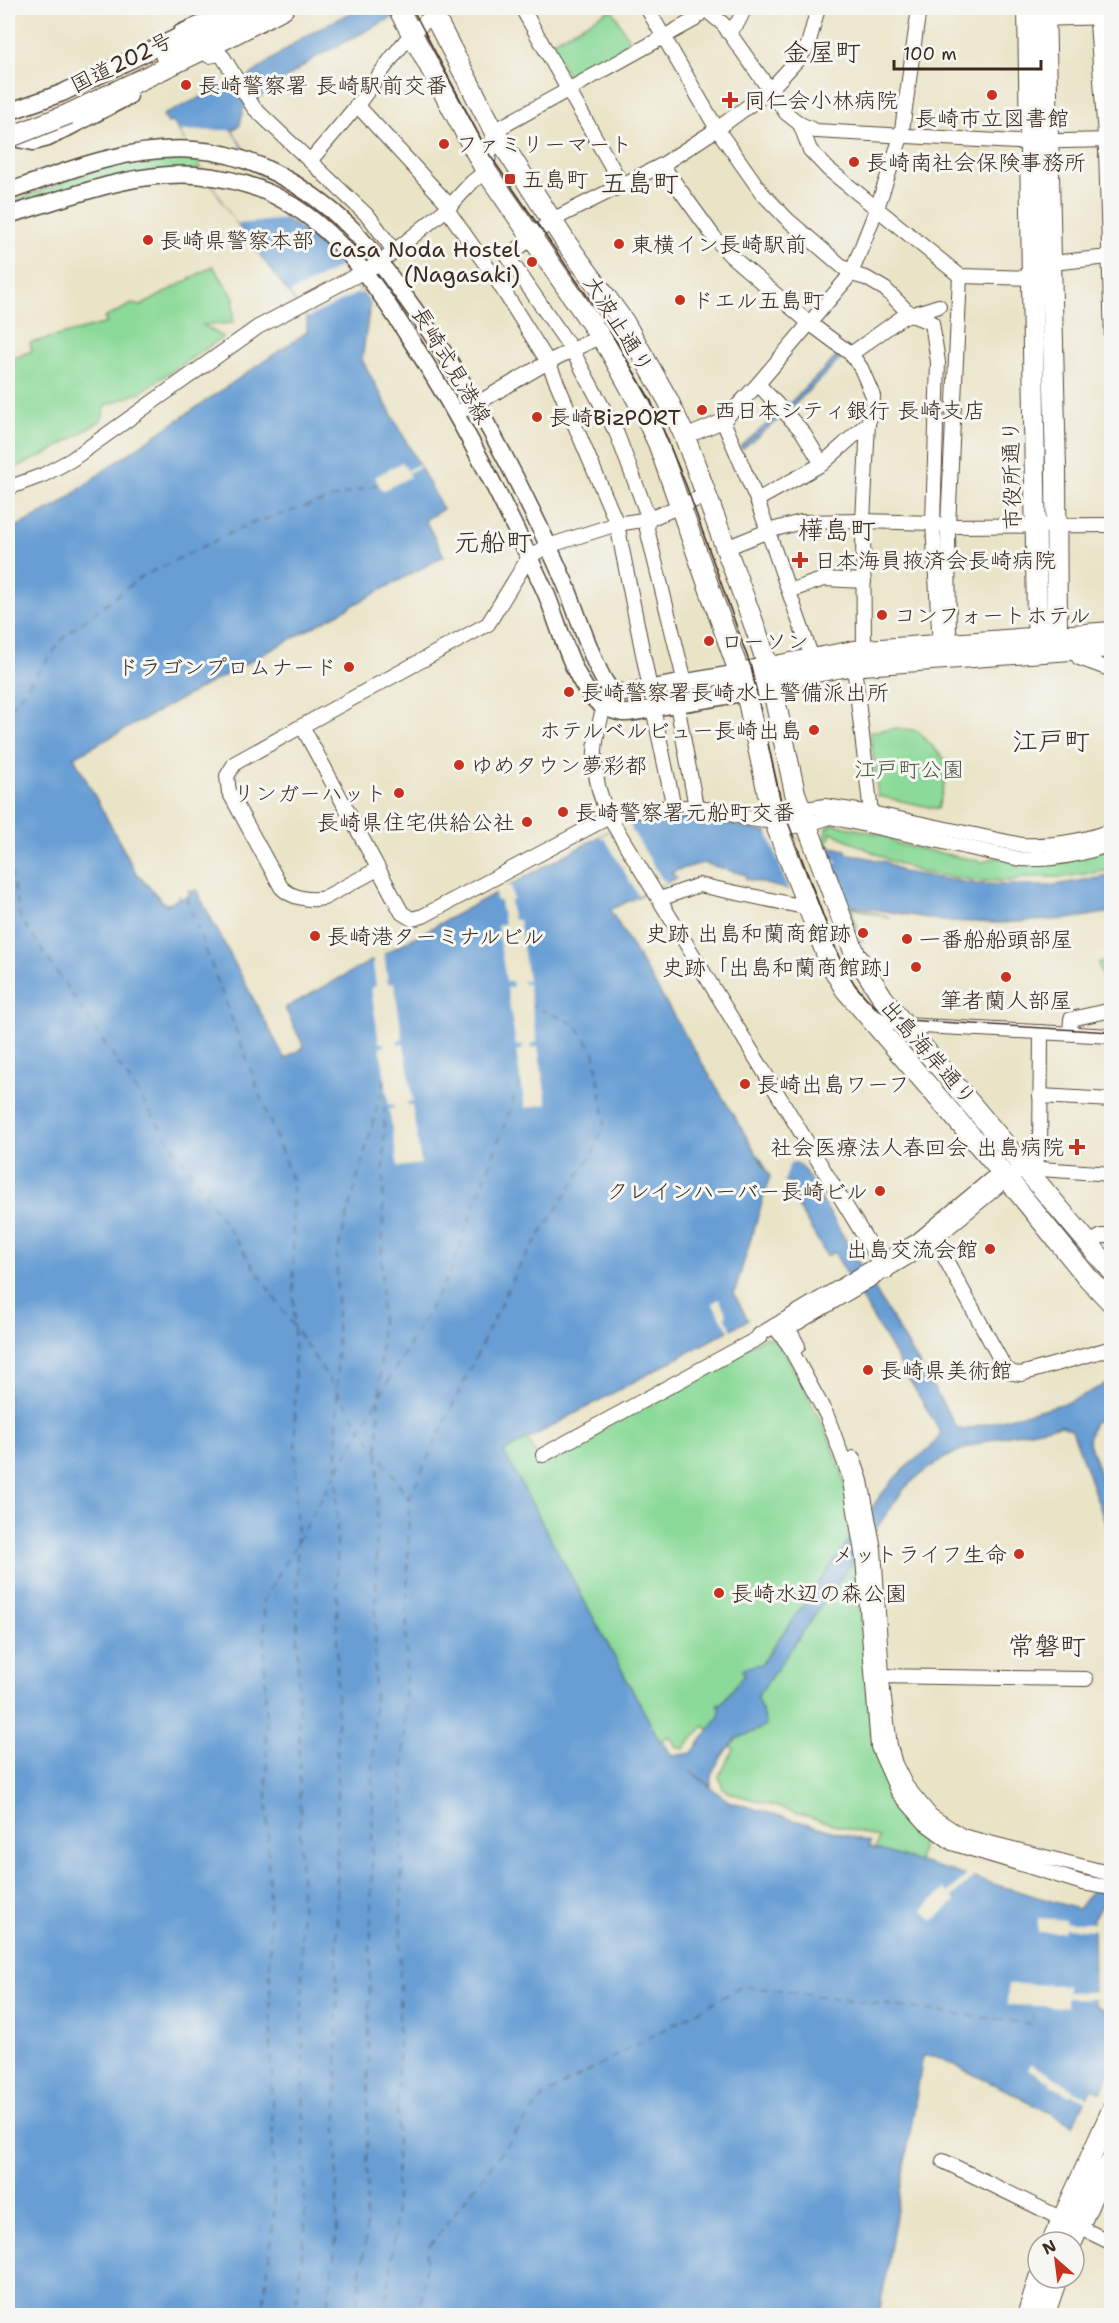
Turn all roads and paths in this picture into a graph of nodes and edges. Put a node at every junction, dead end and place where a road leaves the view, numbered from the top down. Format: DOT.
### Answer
graph roads {
  1 [pos="245,8"];
  2 [pos="284,8"];
  3 [pos="522,8"];
  4 [pos="648,8"];
  5 [pos="705,8"];
  6 [pos="745,8"];
  7 [pos="818,8"];
  8 [pos="919,8"];
  9 [pos="436,10"];
  10 [pos="1096,12"];
  11 [pos="1036,13"];
  12 [pos="1112,17"];
  13 [pos="405,19"];
  14 [pos="728,32"];
  15 [pos="664,37"];
  16 [pos="183,40"];
  17 [pos="219,49"];
  18 [pos="569,91"];
  19 [pos="768,91"];
  20 [pos="46,99"];
  21 [pos="357,105"];
  22 [pos="26,106"];
  23 [pos="67,109"];
  24 [pos="8,112"];
  25 [pos="94,113"];
  26 [pos="800,124"];
  27 [pos="8,128"];
  28 [pos="717,129"];
  29 [pos="494,131"];
  30 [pos="901,136"];
  31 [pos="8,138"];
  32 [pos="43,140"];
  33 [pos="1108,141"];
  34 [pos="1039,143"];
  35 [pos="310,161"];
  36 [pos="662,165"];
  37 [pos="486,171"];
  38 [pos="622,184"];
  39 [pos="8,192"];
  40 [pos="448,207"];
  41 [pos="877,208"];
  42 [pos="8,215"];
  43 [pos="552,220"];
  44 [pos="532,238"];
  45 [pos="394,251"];
  46 [pos="1109,257"];
  47 [pos="380,263"];
  48 [pos="1038,268"];
  49 [pos="851,273"];
  50 [pos="357,276"];
  51 [pos="960,276"];
  52 [pos="939,306"];
  53 [pos="911,315"];
  54 [pos="808,322"];
  55 [pos="601,336"];
  56 [pos="1112,339"];
  57 [pos="572,350"];
  58 [pos="851,354"];
  59 [pos="549,362"];
  60 [pos="758,384"];
  61 [pos="476,404"];
  62 [pos="456,413"];
  63 [pos="723,421"];
  64 [pos="868,423"];
  65 [pos="685,437"];
  66 [pos="822,465"];
  67 [pos="8,488"];
  68 [pos="707,495"];
  69 [pos="757,500"];
  70 [pos="682,505"];
  71 [pos="648,519"];
  72 [pos="863,521"];
  73 [pos="933,523"];
  74 [pos="617,524"];
  75 [pos="1056,525"];
  76 [pos="1112,525"];
  77 [pos="948,526"];
  78 [pos="1036,526"];
  79 [pos="768,531"];
  80 [pos="548,546"];
  81 [pos="726,548"];
  82 [pos="529,557"];
  83 [pos="864,581"];
  84 [pos="789,591"];
  85 [pos="1112,632"];
  86 [pos="1047,641"];
  87 [pos="944,646"];
  88 [pos="1112,647"];
  89 [pos="1075,650"];
  90 [pos="812,658"];
  91 [pos="859,658"];
  92 [pos="1112,670"];
  93 [pos="739,672"];
  94 [pos="770,676"];
  95 [pos="685,682"];
  96 [pos="610,689"];
  97 [pos="650,689"];
  98 [pos="746,692"];
  99 [pos="677,704"];
  100 [pos="604,706"];
  101 [pos="653,708"];
  102 [pos="302,726"];
  103 [pos="696,807"];
  104 [pos="674,808"];
  105 [pos="871,813"];
  106 [pos="803,818"];
  107 [pos="612,822"];
  108 [pos="777,824"];
  109 [pos="1112,830"];
  110 [pos="1112,843"];
  111 [pos="378,868"];
  112 [pos="657,895"];
  113 [pos="809,908"];
  114 [pos="1112,1010"];
  115 [pos="866,1016"];
  116 [pos="904,1025"];
  117 [pos="1041,1032"];
  118 [pos="1070,1033"];
  119 [pos="1112,1035"];
  120 [pos="1040,1096"];
  121 [pos="1112,1100"];
  122 [pos="1026,1168"];
  123 [pos="1112,1174"];
  124 [pos="1006,1177"];
  125 [pos="1112,1236"];
  126 [pos="935,1240"];
  127 [pos="1088,1243"];
  128 [pos="883,1267"];
  129 [pos="1112,1271"];
  130 [pos="1112,1303"];
  131 [pos="781,1326"];
  132 [pos="1112,1348"];
  133 [pos="543,1455"];
  134 [pos="862,1510"];
  135 [pos="877,1676"];
  136 [pos="1086,1679"];
  137 [pos="1112,1874"];
  138 [pos="1112,1888"];
  139 [pos="1112,2110"];
  140 [pos="1112,2160"];
  141 [pos="943,2161"];
  142 [pos="1070,2230"];
  143 [pos="1086,2235"];
  144 [pos="1112,2243"];
  145 [pos="1036,2290"];
  146 [pos="1054,2290"];
  147 [pos="1027,2316"];
  148 [pos="1044,2316"];
  1 -- 16 [label="main road"];
  1 -- 17 [label="highway, 国道202号"];
  2 -- 17 [label="highway, 国道202号"];
  3 -- 18 [label="street"];
  4 -- 15 [label="street"];
  5 -- 14 [label="street"];
  5 -- 15 [label="street"];
  6 -- 14 [label="street"];
  7 -- 19 [label="street"];
  8 -- 30 [label="street"];
  9 -- 13 [label="street"];
  9 -- 29 [label="highway, 大波止通り"];
  10 -- 11 [label="street"];
  10 -- 12 [label="street"];
  10 -- 33 [label="street"];
  11 -- 34 [label="highway, 市役所通り"];
  13 -- 21 [label="street"];
  13 -- 37 [label="highway, 大波止通り"];
  14 -- 19 [label="street"];
  15 -- 18 [label="street"];
  15 -- 28 [label="street"];
  16 -- 17 [label="highway, 国道202号"];
  16 -- 20 [label="main road"];
  16 -- 23 [label="highway, 国道202号"];
  17 -- 23 [label="highway, 国道202号"];
  17 -- 25 [label="main road"];
  17 -- 35 [label="street"];
  18 -- 29 [label="street"];
  18 -- 38 [label="street"];
  19 -- 26 [label="street"];
  19 -- 28 [label="street"];
  20 -- 22 [label="main road"];
  20 -- 25 [label="main road"];
  21 -- 35 [label="street"];
  21 -- 40 [label="street"];
  22 -- 24 [label="main road"];
  22 -- 32 [label="main road"];
  23 -- 27 [label="highway, 国道202号"];
  23 -- 31 [label="highway, 国道202号, bridge"];
  25 -- 32 [label="main road"];
  26 -- 30 [label="street"];
  26 -- 41 [label="street"];
  28 -- 36 [label="street"];
  28 -- 49 [label="street"];
  29 -- 37 [label="street"];
  29 -- 43 [label="highway, 大波止通り"];
  30 -- 34 [label="street"];
  30 -- 41 [label="street"];
  31 -- 32 [label="main road"];
  33 -- 34 [label="street"];
  33 -- 46 [label="street"];
  34 -- 48 [label="highway, 市役所通り"];
  35 -- 45 [label="street"];
  36 -- 38 [label="street"];
  36 -- 54 [label="street"];
  37 -- 40 [label="street"];
  37 -- 44 [label="highway, 大波止通り"];
  38 -- 43 [label="street"];
  39 -- 47 [label="main road, 長崎式見港線"];
  40 -- 45 [label="street"];
  40 -- 59 [label="street"];
  41 -- 49 [label="street"];
  41 -- 51 [label="street"];
  42 -- 50 [label="main road, 長崎式見港線"];
  43 -- 44 [label="street"];
  43 -- 65 [label="highway, 大波止通り"];
  44 -- 55 [label="highway, 大波止通り"];
  44 -- 57 [label="street"];
  45 -- 47 [label="street"];
  46 -- 48 [label="street"];
  46 -- 56 [label="street"];
  47 -- 50 [label="street"];
  47 -- 61 [label="main road, 長崎式見港線"];
  48 -- 51 [label="street"];
  48 -- 75 [label="highway, 市役所通り"];
  48 -- 78 [label="highway, 市役所通り"];
  49 -- 53 [label="street"];
  49 -- 54 [label="street"];
  50 -- 62 [label="main road, 長崎式見港線"];
  50 -- 67 [label="street"];
  51 -- 77 [label="street"];
  52 -- 53 [label="street"];
  53 -- 58 [label="street"];
  53 -- 73 [label="street"];
  54 -- 58 [label="street"];
  54 -- 60 [label="street"];
  55 -- 57 [label="street"];
  55 -- 70 [label="highway, 大波止通り"];
  57 -- 59 [label="street"];
  57 -- 71 [label="street"];
  58 -- 64 [label="street"];
  59 -- 61 [label="street"];
  59 -- 74 [label="street"];
  60 -- 63 [label="street"];
  60 -- 66 [label="street"];
  61 -- 62 [label="street"];
  61 -- 80 [label="main road, 長崎式見港線"];
  62 -- 82 [label="main road, 長崎式見港線"];
  63 -- 65 [label="street"];
  63 -- 69 [label="street"];
  64 -- 66 [label="street"];
  64 -- 72 [label="street"];
  65 -- 68 [label="highway, 大波止通り"];
  66 -- 69 [label="street"];
  68 -- 70 [label="street"];
  68 -- 81 [label="highway, 大波止通り"];
  69 -- 79 [label="street"];
  70 -- 71 [label="street"];
  70 -- 93 [label="highway, 大波止通り"];
  71 -- 74 [label="street"];
  71 -- 95 [label="street"];
  72 -- 73 [label="street"];
  72 -- 79 [label="street"];
  72 -- 83 [label="street"];
  73 -- 77 [label="street"];
  73 -- 87 [label="street"];
  74 -- 80 [label="street"];
  74 -- 97 [label="street"];
  75 -- 76 [label="street"];
  75 -- 78 [label="street"];
  75 -- 86 [label="highway, 市役所通り"];
  77 -- 78 [label="street"];
  77 -- 87 [label="street"];
  78 -- 86 [label="highway, 市役所通り"];
  79 -- 81 [label="street"];
  79 -- 84 [label="street"];
  80 -- 82 [label="street"];
  80 -- 96 [label="main road, 長崎式見港線"];
  81 -- 94 [label="highway, 大波止通り"];
  82 -- 100 [label="main road, 長崎式見港線"];
  82 -- 102 [label="street"];
  83 -- 84 [label="street"];
  83 -- 91 [label="street"];
  84 -- 90 [label="street"];
  85 -- 86 [label="highway"];
  86 -- 87 [label="highway"];
  86 -- 89 [label="highway"];
  86 -- 91 [label="highway"];
  87 -- 91 [label="highway"];
  88 -- 89 [label="highway"];
  89 -- 92 [label="street"];
  90 -- 91 [label="highway"];
  90 -- 94 [label="highway"];
  91 -- 94 [label="highway"];
  91 -- 105 [label="street"];
  93 -- 94 [label="highway"];
  93 -- 95 [label="main road"];
  93 -- 98 [label="highway, 大波止通り"];
  94 -- 98 [label="highway"];
  94 -- 106 [label="highway, 出島海岸通り"];
  95 -- 97 [label="main road"];
  96 -- 97 [label="main road"];
  96 -- 100 [label="street"];
  98 -- 99 [label="main road"];
  98 -- 108 [label="highway, 出島海岸通り"];
  99 -- 101 [label="main road"];
  99 -- 103 [label="street"];
  100 -- 101 [label="main road"];
  100 -- 107 [label="street"];
  101 -- 104 [label="street"];
  102 -- 111 [label="street"];
  102 -- 111 [label="street"];
  103 -- 104 [label="street"];
  103 -- 108 [label="street"];
  104 -- 107 [label="street"];
  105 -- 106 [label="street"];
  105 -- 109 [label="street"];
  106 -- 108 [label="street"];
  106 -- 110 [label="street"];
  106 -- 116 [label="highway, 出島海岸通り"];
  107 -- 111 [label="street"];
  107 -- 112 [label="street"];
  108 -- 113 [label="highway, 出島海岸通り"];
  112 -- 113 [label="street"];
  112 -- 128 [label="street"];
  113 -- 115 [label="highway, 出島海岸通り"];
  114 -- 118 [label="street"];
  115 -- 116 [label="street"];
  115 -- 124 [label="highway, 出島海岸通り"];
  116 -- 117 [label="street"];
  116 -- 122 [label="highway, 出島海岸通り"];
  117 -- 118 [label="street"];
  117 -- 120 [label="street"];
  118 -- 119 [label="street"];
  120 -- 121 [label="street"];
  120 -- 122 [label="street"];
  122 -- 123 [label="street"];
  122 -- 124 [label="street"];
  122 -- 127 [label="highway, 出島海岸通り"];
  124 -- 126 [label="street"];
  124 -- 128 [label="street"];
  124 -- 130 [label="highway, 出島海岸通り"];
  125 -- 127 [label="street"];
  126 -- 128 [label="street"];
  126 -- 132 [label="street"];
  127 -- 129 [label="highway, 出島海岸通り"];
  128 -- 131 [label="street"];
  131 -- 133 [label="street"];
  131 -- 134 [label="street"];
  134 -- 135 [label="street"];
  134 -- 135 [label="street"];
  135 -- 136 [label="street"];
  135 -- 137 [label="street"];
  135 -- 138 [label="street"];
  139 -- 142 [label="highway"];
  140 -- 142 [label="highway"];
  141 -- 142 [label="street"];
  143 -- 144 [label="street"];
  145 -- 147 [label="highway"];
  146 -- 148 [label="highway"];
}
